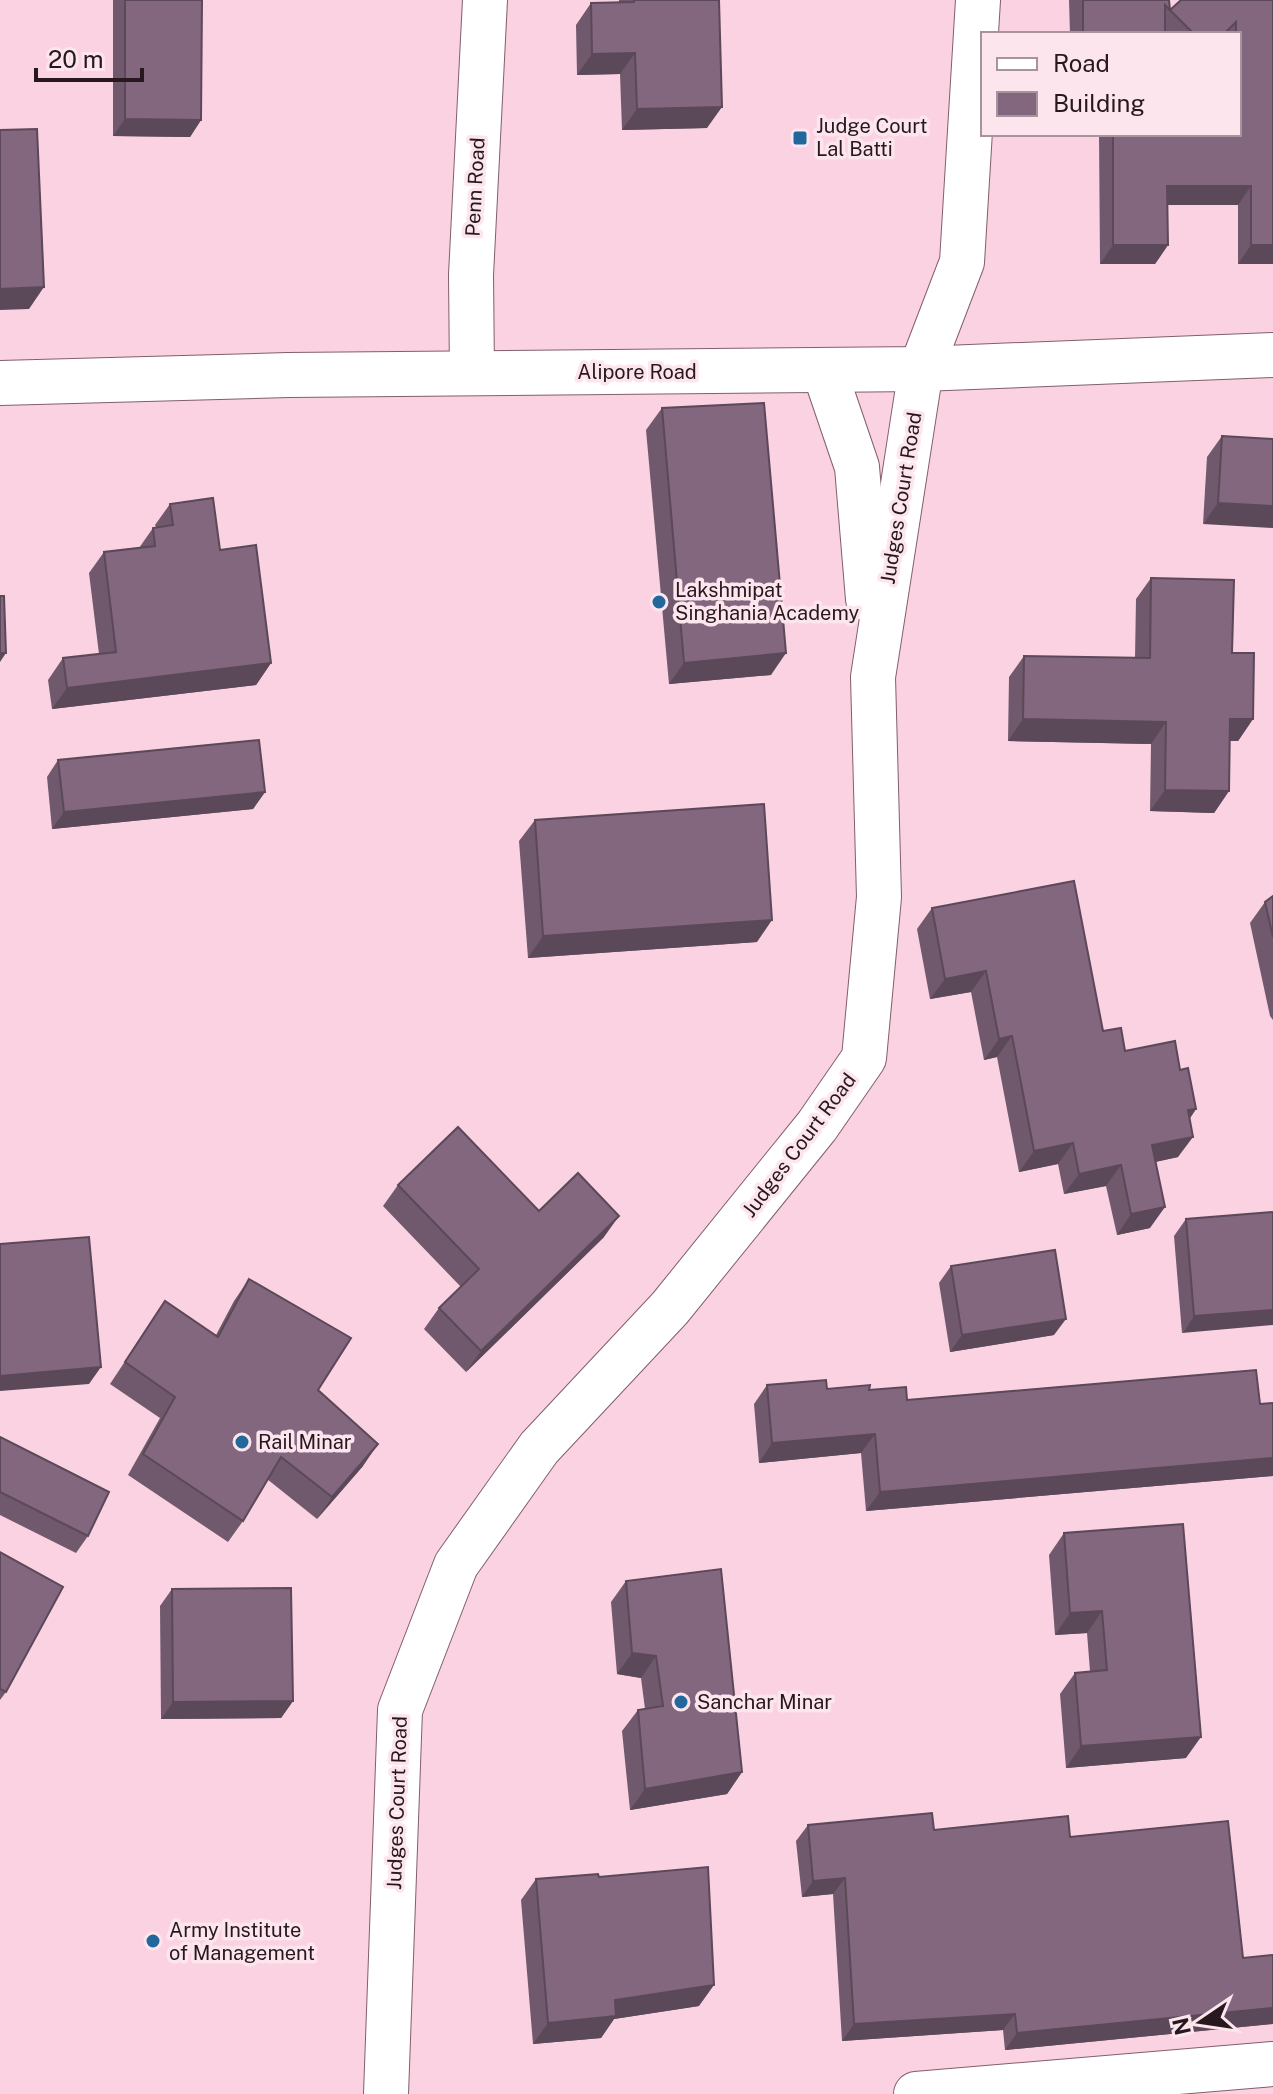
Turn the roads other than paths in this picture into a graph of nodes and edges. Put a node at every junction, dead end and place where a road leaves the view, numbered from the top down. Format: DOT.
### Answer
graph roads {
  1 [pos="485,0"];
  2 [pos="978,0"];
  3 [pos="1273,355"];
  4 [pos="921,369"];
  5 [pos="824,370"];
  6 [pos="472,373"];
  7 [pos="0,383"];
  8 [pos="873,677"];
  9 [pos="1273,2064"];
  10 [pos="386,2094"];
  11 [pos="916,2094"];
  1 -- 6 [label="main road, Penn Road"];
  2 -- 4 [label="main road, Judges Court Road"];
  3 -- 4 [label="main road, Alipore Road"];
  4 -- 5 [label="main road, Alipore Road"];
  4 -- 8 [label="main road, Judges Court Road"];
  5 -- 6 [label="main road, Alipore Road"];
  5 -- 8 [label="main road"];
  6 -- 7 [label="main road, Alipore Road"];
  8 -- 10 [label="main road, Judges Court Road"];
  9 -- 11 [label="main road"];
}
